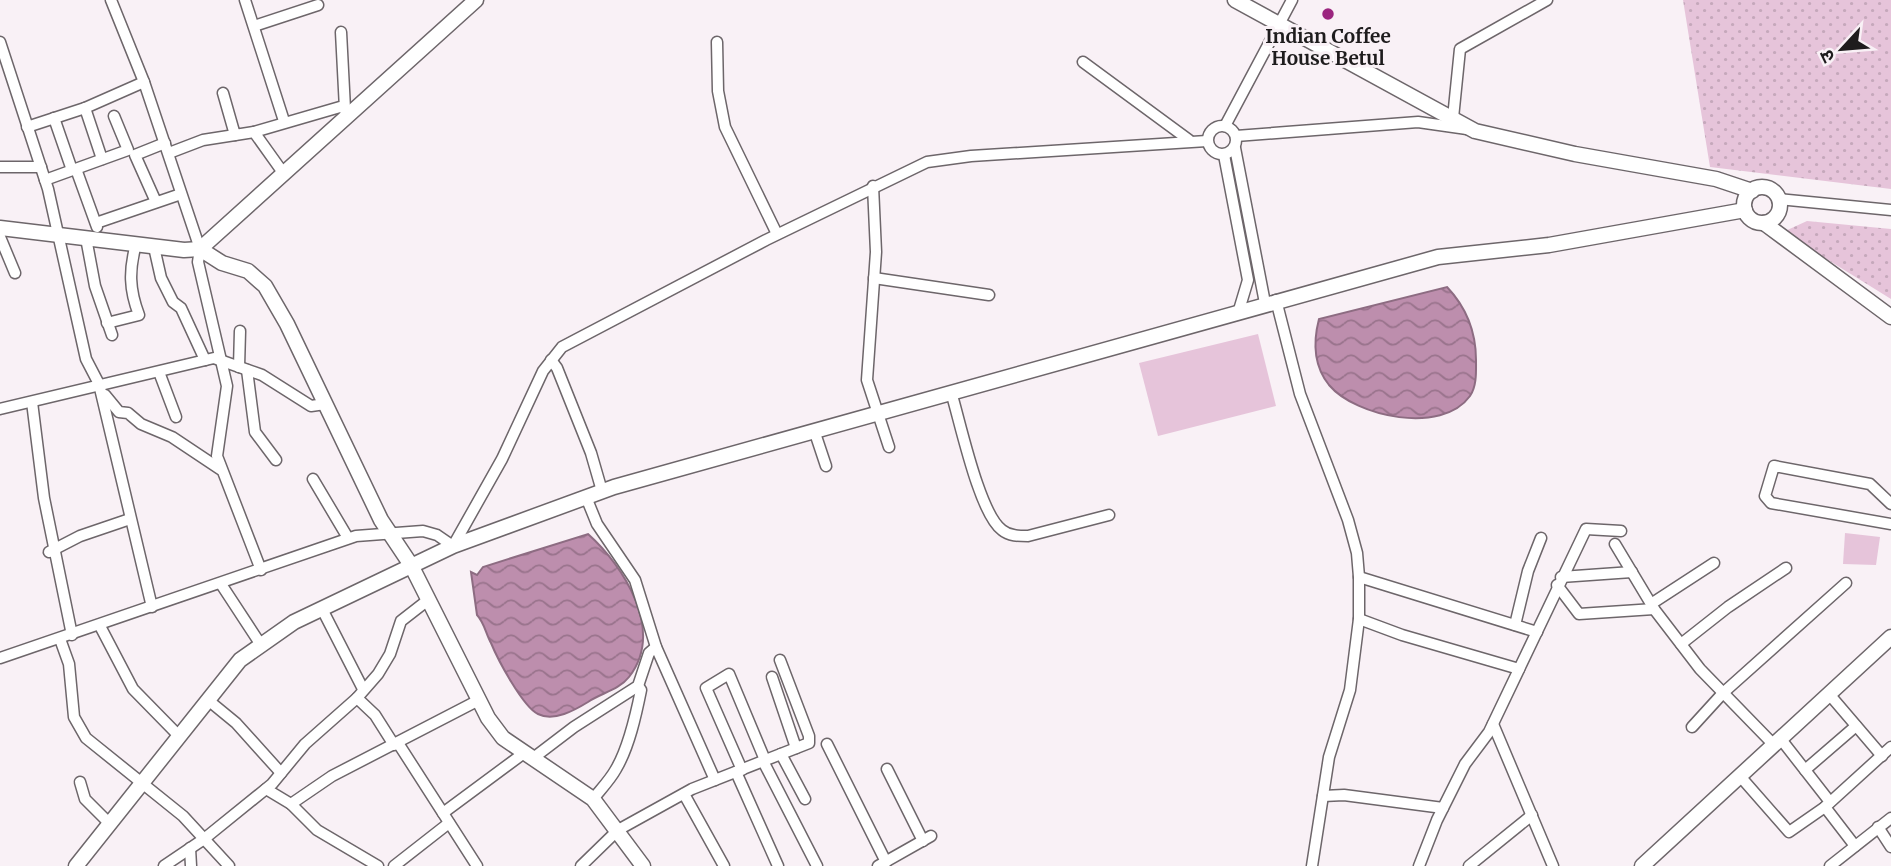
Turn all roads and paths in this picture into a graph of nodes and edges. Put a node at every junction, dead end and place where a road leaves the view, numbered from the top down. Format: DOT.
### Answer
graph roads {
  1 [pos="111,0"];
  2 [pos="245,0"];
  3 [pos="476,0"];
  4 [pos="1235,0"];
  5 [pos="1292,0"];
  6 [pos="1547,0"];
  7 [pos="318,5"];
  8 [pos="1279,23"];
  9 [pos="254,26"];
  10 [pos="341,32"];
  11 [pos="0,41"];
  12 [pos="716,42"];
  13 [pos="1083,62"];
  14 [pos="3,66"];
  15 [pos="144,82"];
  16 [pos="223,93"];
  17 [pos="85,108"];
  18 [pos="349,111"];
  19 [pos="114,116"];
  20 [pos="54,118"];
  21 [pos="1453,118"];
  22 [pos="284,121"];
  23 [pos="1226,126"];
  24 [pos="27,127"];
  25 [pos="1475,131"];
  26 [pos="254,132"];
  27 [pos="235,135"];
  28 [pos="1189,140"];
  29 [pos="1207,141"];
  30 [pos="1236,142"];
  31 [pos="167,148"];
  32 [pos="1224,155"];
  33 [pos="102,159"];
  34 [pos="1,164"];
  35 [pos="41,167"];
  36 [pos="74,169"];
  37 [pos="285,174"];
  38 [pos="45,180"];
  39 [pos="873,186"];
  40 [pos="1752,191"];
  41 [pos="181,194"];
  42 [pos="1778,200"];
  43 [pos="156,202"];
  44 [pos="1745,210"];
  45 [pos="1891,210"];
  46 [pos="96,223"];
  47 [pos="1764,223"];
  48 [pos="0,228"];
  49 [pos="777,234"];
  50 [pos="59,235"];
  51 [pos="0,237"];
  52 [pos="93,239"];
  53 [pos="136,244"];
  54 [pos="154,247"];
  55 [pos="200,248"];
  56 [pos="15,273"];
  57 [pos="874,278"];
  58 [pos="989,295"];
  59 [pos="1271,302"];
  60 [pos="1239,310"];
  61 [pos="1891,317"];
  62 [pos="107,323"];
  63 [pos="240,331"];
  64 [pos="112,335"];
  65 [pos="205,360"];
  66 [pos="551,360"];
  67 [pos="222,361"];
  68 [pos="243,368"];
  69 [pos="159,372"];
  70 [pos="99,384"];
  71 [pos="951,392"];
  72 [pos="32,402"];
  73 [pos="325,404"];
  74 [pos="0,409"];
  75 [pos="879,412"];
  76 [pos="176,417"];
  77 [pos="814,430"];
  78 [pos="889,447"];
  79 [pos="276,460"];
  80 [pos="826,466"];
  81 [pos="220,469"];
  82 [pos="313,479"];
  83 [pos="602,491"];
  84 [pos="586,497"];
  85 [pos="1891,504"];
  86 [pos="1109,514"];
  87 [pos="130,519"];
  88 [pos="1891,524"];
  89 [pos="1621,531"];
  90 [pos="391,533"];
  91 [pos="348,538"];
  92 [pos="1541,538"];
  93 [pos="1615,544"];
  94 [pos="453,546"];
  95 [pos="51,550"];
  96 [pos="1714,563"];
  97 [pos="411,565"];
  98 [pos="1786,568"];
  99 [pos="261,570"];
  100 [pos="1632,572"];
  101 [pos="1359,577"];
  102 [pos="1559,581"];
  103 [pos="1846,583"];
  104 [pos="221,584"];
  105 [pos="428,600"];
  106 [pos="1653,606"];
  107 [pos="152,607"];
  108 [pos="322,608"];
  109 [pos="1359,619"];
  110 [pos="1515,625"];
  111 [pos="100,626"];
  112 [pos="1536,632"];
  113 [pos="72,635"];
  114 [pos="1891,637"];
  115 [pos="60,639"];
  116 [pos="1681,644"];
  117 [pos="261,645"];
  118 [pos="656,647"];
  119 [pos="0,658"];
  120 [pos="780,660"];
  121 [pos="1519,669"];
  122 [pos="772,677"];
  123 [pos="638,686"];
  124 [pos="360,693"];
  125 [pos="1723,693"];
  126 [pos="1829,694"];
  127 [pos="208,700"];
  128 [pos="477,701"];
  129 [pos="1493,724"];
  130 [pos="1856,726"];
  131 [pos="1692,727"];
  132 [pos="179,736"];
  133 [pos="1776,741"];
  134 [pos="396,744"];
  135 [pos="827,744"];
  136 [pos="1891,747"];
  137 [pos="796,748"];
  138 [pos="781,754"];
  139 [pos="528,756"];
  140 [pos="1882,756"];
  141 [pos="764,761"];
  142 [pos="887,769"];
  143 [pos="1805,770"];
  144 [pos="739,771"];
  145 [pos="281,773"];
  146 [pos="1739,775"];
  147 [pos="715,780"];
  148 [pos="80,782"];
  149 [pos="142,782"];
  150 [pos="267,789"];
  151 [pos="684,794"];
  152 [pos="1323,796"];
  153 [pos="593,799"];
  154 [pos="804,799"];
  155 [pos="291,804"];
  156 [pos="1828,804"];
  157 [pos="1443,808"];
  158 [pos="1532,815"];
  159 [pos="447,818"];
  160 [pos="1891,818"];
  161 [pos="109,823"];
  162 [pos="1878,827"];
  163 [pos="618,830"];
  164 [pos="204,839"];
  165 [pos="1855,846"];
  166 [pos="1891,847"];
  167 [pos="190,848"];
  168 [pos="1551,862"];
  169 [pos="1838,863"];
  170 [pos="81,864"];
  171 [pos="882,864"];
  172 [pos="164,866"];
  173 [pos="191,866"];
  174 [pos="229,866"];
  175 [pos="378,866"];
  176 [pos="394,866"];
  177 [pos="477,866"];
  178 [pos="581,866"];
  179 [pos="643,866"];
  180 [pos="724,866"];
  181 [pos="779,866"];
  182 [pos="817,866"];
  183 [pos="1312,866"];
  184 [pos="1419,866"];
  185 [pos="1469,866"];
  186 [pos="1538,866"];
  187 [pos="1642,866"];
  1 -- 15 [label="street"];
  2 -- 9 [label="street"];
  3 -- 18 [label="main road"];
  4 -- 8 [label="main road"];
  5 -- 8 [label="street"];
  6 -- 21 [label="street"];
  7 -- 9 [label="street"];
  8 -- 21 [label="main road"];
  8 -- 23 [label="street"];
  9 -- 22 [label="street"];
  10 -- 18 [label="street"];
  11 -- 14 [label="street"];
  12 -- 49 [label="street"];
  13 -- 28 [label="street"];
  14 -- 24 [label="street"];
  15 -- 17 [label="street"];
  15 -- 31 [label="street"];
  16 -- 27 [label="street"];
  17 -- 20 [label="street"];
  17 -- 33 [label="street"];
  18 -- 22 [label="street"];
  18 -- 37 [label="main road"];
  19 -- 33 [label="street"];
  20 -- 24 [label="street"];
  20 -- 36 [label="street"];
  21 -- 25 [label="main road"];
  22 -- 26 [label="street"];
  23 -- 29 [label="street"];
  23 -- 30 [label="street"];
  24 -- 35 [label="street"];
  25 -- 30 [label="street"];
  25 -- 40 [label="main road"];
  26 -- 27 [label="street"];
  26 -- 37 [label="street"];
  27 -- 31 [label="street"];
  28 -- 29 [label="street"];
  28 -- 39 [label="street"];
  29 -- 32 [label="street"];
  30 -- 32 [label="street"];
  30 -- 59 [label="street"];
  31 -- 41 [label="street"];
  31 -- 43 [label="street"];
  32 -- 60 [label="street"];
  33 -- 36 [label="street"];
  34 -- 35 [label="street"];
  35 -- 38 [label="street"];
  36 -- 38 [label="street"];
  36 -- 46 [label="street"];
  37 -- 55 [label="main road"];
  38 -- 50 [label="street"];
  39 -- 49 [label="street"];
  39 -- 57 [label="street"];
  40 -- 42 [label="main road"];
  40 -- 44 [label="main road"];
  41 -- 43 [label="street"];
  41 -- 55 [label="street"];
  42 -- 45 [label="street"];
  42 -- 47 [label="main road"];
  43 -- 46 [label="street"];
  44 -- 47 [label="main road"];
  44 -- 59 [label="main road"];
  46 -- 52 [label="street"];
  47 -- 61 [label="main road"];
  48 -- 50 [label="main road"];
  49 -- 66 [label="street"];
  50 -- 52 [label="main road"];
  50 -- 70 [label="street"];
  51 -- 56 [label="street"];
  52 -- 53 [label="main road"];
  52 -- 62 [label="street"];
  53 -- 54 [label="main road"];
  53 -- 62 [label="street"];
  54 -- 55 [label="main road"];
  54 -- 65 [label="street"];
  55 -- 67 [label="street"];
  55 -- 73 [label="main road"];
  57 -- 58 [label="street"];
  57 -- 75 [label="street"];
  59 -- 60 [label="main road"];
  59 -- 101 [label="street"];
  60 -- 71 [label="main road"];
  62 -- 64 [label="street"];
  63 -- 68 [label="street"];
  65 -- 67 [label="street"];
  65 -- 69 [label="street"];
  66 -- 83 [label="street"];
  66 -- 94 [label="street"];
  67 -- 68 [label="street"];
  67 -- 81 [label="street"];
  68 -- 73 [label="street"];
  68 -- 79 [label="street"];
  69 -- 70 [label="street"];
  69 -- 76 [label="street"];
  70 -- 72 [label="street"];
  70 -- 81 [label="street"];
  70 -- 87 [label="street"];
  71 -- 75 [label="main road"];
  71 -- 86 [label="street"];
  72 -- 74 [label="street"];
  72 -- 95 [label="street"];
  73 -- 90 [label="main road"];
  75 -- 77 [label="main road"];
  75 -- 78 [label="street"];
  77 -- 80 [label="street"];
  77 -- 83 [label="main road"];
  81 -- 99 [label="street"];
  82 -- 91 [label="street"];
  83 -- 84 [label="main road"];
  84 -- 94 [label="main road"];
  84 -- 118 [label="street"];
  85 -- 88 [label="street"];
  87 -- 95 [label="street"];
  87 -- 107 [label="street"];
  89 -- 102 [label="street"];
  90 -- 91 [label="street"];
  90 -- 94 [label="street"];
  90 -- 97 [label="main road"];
  91 -- 99 [label="street"];
  92 -- 110 [label="street"];
  93 -- 100 [label="street"];
  94 -- 97 [label="main road"];
  95 -- 113 [label="street"];
  96 -- 106 [label="street"];
  97 -- 105 [label="main road"];
  97 -- 108 [label="main road"];
  98 -- 116 [label="street"];
  99 -- 104 [label="street"];
  100 -- 102 [label="street"];
  100 -- 106 [label="street"];
  101 -- 109 [label="street"];
  101 -- 110 [label="street"];
  102 -- 106 [label="street"];
  102 -- 112 [label="street"];
  103 -- 125 [label="street"];
  104 -- 107 [label="street"];
  104 -- 117 [label="street"];
  105 -- 124 [label="street"];
  105 -- 128 [label="main road"];
  106 -- 116 [label="street"];
  107 -- 111 [label="street"];
  108 -- 117 [label="main road"];
  108 -- 124 [label="street"];
  109 -- 121 [label="street"];
  109 -- 152 [label="street"];
  110 -- 112 [label="street"];
  111 -- 113 [label="street"];
  111 -- 132 [label="street"];
  112 -- 121 [label="street"];
  113 -- 115 [label="street"];
  114 -- 126 [label="main road"];
  115 -- 119 [label="street"];
  115 -- 149 [label="street"];
  116 -- 125 [label="street"];
  117 -- 127 [label="main road"];
  118 -- 123 [label="street"];
  118 -- 147 [label="street"];
  120 -- 137 [label="street"];
  121 -- 129 [label="street"];
  122 -- 137 [label="street"];
  123 -- 139 [label="street"];
  123 -- 153 [label="street"];
  124 -- 134 [label="street"];
  124 -- 145 [label="street"];
  125 -- 131 [label="street"];
  125 -- 133 [label="street"];
  126 -- 130 [label="street"];
  126 -- 133 [label="main road"];
  127 -- 132 [label="main road"];
  127 -- 145 [label="street"];
  128 -- 134 [label="street"];
  128 -- 139 [label="main road"];
  129 -- 157 [label="street"];
  129 -- 158 [label="street"];
  130 -- 140 [label="street"];
  130 -- 143 [label="street"];
  132 -- 149 [label="main road"];
  133 -- 143 [label="street"];
  133 -- 146 [label="main road"];
  134 -- 155 [label="street"];
  134 -- 159 [label="street"];
  135 -- 171 [label="street"];
  136 -- 140 [label="street"];
  137 -- 138 [label="street"];
  138 -- 141 [label="street"];
  138 -- 154 [label="street"];
  139 -- 153 [label="main road"];
  139 -- 159 [label="street"];
  140 -- 156 [label="street"];
  141 -- 144 [label="street"];
  141 -- 144 [label="street"];
  141 -- 182 [label="street"];
  142 -- 171 [label="street"];
  143 -- 156 [label="street"];
  144 -- 147 [label="street"];
  144 -- 181 [label="street"];
  145 -- 150 [label="street"];
  146 -- 156 [label="street"];
  146 -- 187 [label="main road"];
  147 -- 151 [label="street"];
  148 -- 161 [label="street"];
  149 -- 161 [label="main road"];
  149 -- 164 [label="street"];
  150 -- 155 [label="street"];
  150 -- 164 [label="street"];
  151 -- 163 [label="street"];
  151 -- 180 [label="street"];
  152 -- 157 [label="street"];
  152 -- 183 [label="street"];
  153 -- 163 [label="main road"];
  155 -- 175 [label="street"];
  156 -- 165 [label="street"];
  157 -- 184 [label="street"];
  158 -- 168 [label="street"];
  158 -- 185 [label="street"];
  159 -- 176 [label="street"];
  159 -- 177 [label="street"];
  160 -- 162 [label="street"];
  161 -- 170 [label="main road"];
  162 -- 165 [label="street"];
  162 -- 166 [label="street"];
  163 -- 178 [label="street"];
  163 -- 179 [label="main road"];
  164 -- 167 [label="street"];
  164 -- 174 [label="street"];
  165 -- 169 [label="street"];
  167 -- 172 [label="street"];
  167 -- 173 [label="street"];
  168 -- 186 [label="street"];
}
